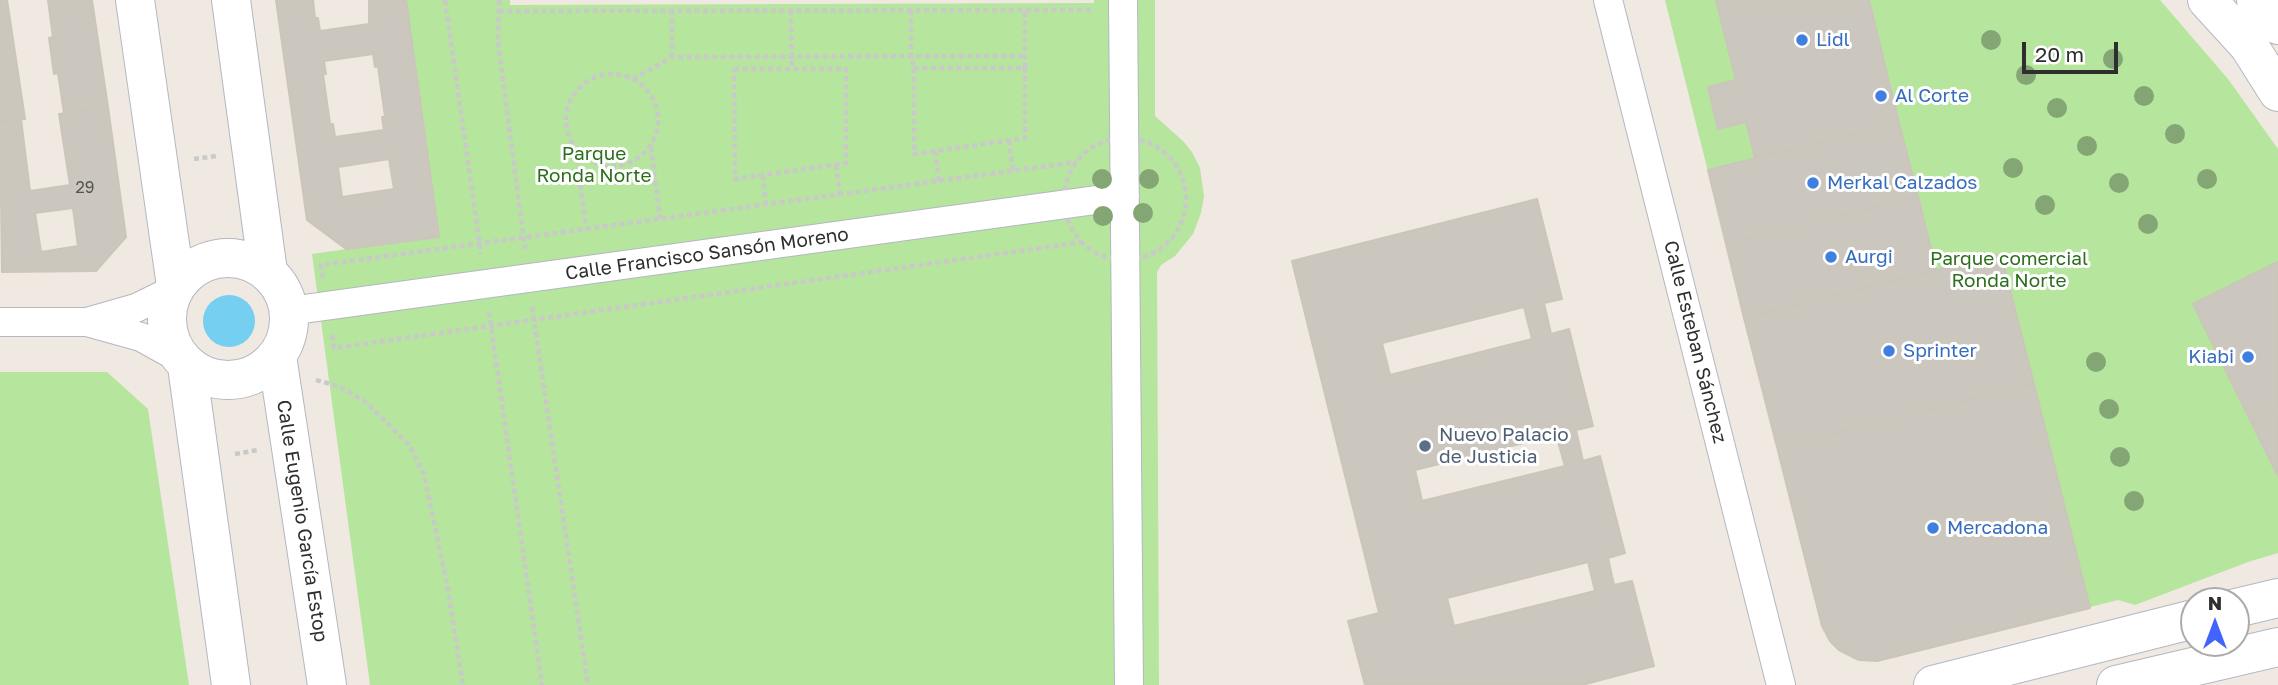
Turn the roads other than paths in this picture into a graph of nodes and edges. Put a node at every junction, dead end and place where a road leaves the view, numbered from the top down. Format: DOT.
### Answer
graph roads {
  1 [pos="135,0"];
  2 [pos="231,0"];
  3 [pos="1608,0"];
  4 [pos="2207,0"];
  5 [pos="2256,0"];
  6 [pos="1113,5"];
  7 [pos="2278,25"];
  8 [pos="2278,92"];
  9 [pos="1125,196"];
  10 [pos="268,272"];
  11 [pos="174,288"];
  12 [pos="289,312"];
  13 [pos="0,322"];
  14 [pos="87,322"];
  15 [pos="183,362"];
  16 [pos="279,366"];
  17 [pos="2278,598"];
  18 [pos="2250,605"];
  19 [pos="2180,622"];
  20 [pos="2148,630"];
  21 [pos="2278,646"];
  22 [pos="2159,675"];
  23 [pos="231,685"];
  24 [pos="327,685"];
  25 [pos="1129,685"];
  26 [pos="1781,685"];
  27 [pos="1933,685"];
  28 [pos="2116,685"];
  1 -- 11 [label="main road"];
  2 -- 10 [label="main road"];
  3 -- 26 [label="street, Calle Esteban Sánchez"];
  4 -- 8 [label="main road"];
  5 -- 7 [label="main road"];
  6 -- 9 [label="street"];
  9 -- 12 [label="street, Calle Francisco Sansón Moreno"];
  9 -- 25 [label="street"];
  10 -- 11 [label="main road"];
  10 -- 12 [label="main road"];
  11 -- 14 [label="street"];
  11 -- 15 [label="main road"];
  12 -- 16 [label="main road"];
  13 -- 14 [label="street"];
  14 -- 15 [label="street"];
  15 -- 16 [label="main road"];
  15 -- 23 [label="main road"];
  16 -- 24 [label="main road, Calle Eugenio García Estop"];
  17 -- 18 [label="main road"];
  19 -- 20 [label="main road"];
  20 -- 22 [label="street"];
  20 -- 27 [label="main road"];
  21 -- 22 [label="main road"];
  22 -- 28 [label="main road"];
}
